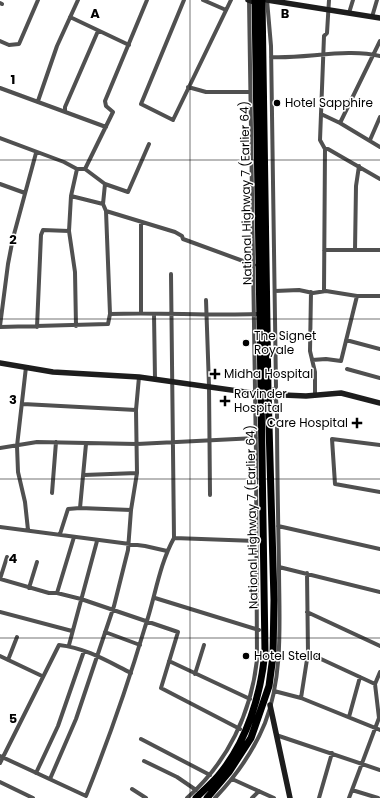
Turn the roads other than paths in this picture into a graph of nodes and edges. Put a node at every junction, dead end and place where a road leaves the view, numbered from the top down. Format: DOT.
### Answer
graph roads {
  1 [pos="38,0"];
  2 [pos="78,0"];
  3 [pos="147,0"];
  4 [pos="184,0"];
  5 [pos="203,0"];
  6 [pos="231,0"];
  7 [pos="329,0"];
  8 [pos="353,0"];
  9 [pos="377,0"];
  10 [pos="258,1"];
  11 [pos="299,2"];
  12 [pos="328,9"];
  13 [pos="226,10"];
  14 [pos="349,13"];
  15 [pos="70,17"];
  16 [pos="372,17"];
  17 [pos="380,18"];
  18 [pos="98,31"];
  19 [pos="0,41"];
  20 [pos="380,41"];
  21 [pos="129,45"];
  22 [pos="324,54"];
  23 [pos="374,54"];
  24 [pos="380,56"];
  25 [pos="271,57"];
  26 [pos="188,87"];
  27 [pos="0,88"];
  28 [pos="250,92"];
  29 [pos="38,102"];
  30 [pos="66,111"];
  31 [pos="321,114"];
  32 [pos="380,117"];
  33 [pos="340,123"];
  34 [pos="106,127"];
  35 [pos="0,138"];
  36 [pos="370,140"];
  37 [pos="149,144"];
  38 [pos="380,147"];
  39 [pos="324,149"];
  40 [pos="36,152"];
  41 [pos="359,166"];
  42 [pos="77,169"];
  43 [pos="85,169"];
  44 [pos="380,179"];
  45 [pos="0,184"];
  46 [pos="105,184"];
  47 [pos="26,193"];
  48 [pos="71,196"];
  49 [pos="103,204"];
  50 [pos="106,211"];
  51 [pos="141,222"];
  52 [pos="69,231"];
  53 [pos="324,250"];
  54 [pos="355,250"];
  55 [pos="380,250"];
  56 [pos="254,265"];
  57 [pos="171,274"];
  58 [pos="274,291"];
  59 [pos="324,291"];
  60 [pos="310,292"];
  61 [pos="358,296"];
  62 [pos="380,296"];
  63 [pos="206,300"];
  64 [pos="141,312"];
  65 [pos="110,314"];
  66 [pos="154,314"];
  67 [pos="171,314"];
  68 [pos="257,314"];
  69 [pos="206,316"];
  70 [pos="37,326"];
  71 [pos="76,326"];
  72 [pos="0,327"];
  73 [pos="346,340"];
  74 [pos="380,349"];
  75 [pos="312,360"];
  76 [pos="0,363"];
  77 [pos="26,367"];
  78 [pos="347,369"];
  79 [pos="139,377"];
  80 [pos="380,378"];
  81 [pos="155,379"];
  82 [pos="172,382"];
  83 [pos="209,386"];
  84 [pos="261,393"];
  85 [pos="315,395"];
  86 [pos="380,403"];
  87 [pos="23,404"];
  88 [pos="136,410"];
  89 [pos="256,438"];
  90 [pos="209,440"];
  91 [pos="56,442"];
  92 [pos="173,442"];
  93 [pos="86,444"];
  94 [pos="137,444"];
  95 [pos="17,446"];
  96 [pos="380,446"];
  97 [pos="0,448"];
  98 [pos="137,473"];
  99 [pos="84,475"];
  100 [pos="380,492"];
  101 [pos="52,493"];
  102 [pos="210,495"];
  103 [pos="80,508"];
  104 [pos="131,510"];
  105 [pos="278,526"];
  106 [pos="0,527"];
  107 [pos="28,530"];
  108 [pos="60,534"];
  109 [pos="74,537"];
  110 [pos="174,538"];
  111 [pos="257,540"];
  112 [pos="97,541"];
  113 [pos="128,545"];
  114 [pos="380,549"];
  115 [pos="167,551"];
  116 [pos="7,557"];
  117 [pos="37,562"];
  118 [pos="279,567"];
  119 [pos="307,573"];
  120 [pos="0,579"];
  121 [pos="29,588"];
  122 [pos="380,592"];
  123 [pos="57,593"];
  124 [pos="154,598"];
  125 [pos="81,599"];
  126 [pos="112,610"];
  127 [pos="0,612"];
  128 [pos="307,612"];
  129 [pos="147,623"];
  130 [pos="72,630"];
  131 [pos="258,630"];
  132 [pos="105,632"];
  133 [pos="17,637"];
  134 [pos="69,645"];
  135 [pos="204,645"];
  136 [pos="140,646"];
  137 [pos="380,646"];
  138 [pos="84,651"];
  139 [pos="308,653"];
  140 [pos="0,656"];
  141 [pos="97,656"];
  142 [pos="8,660"];
  143 [pos="170,661"];
  144 [pos="380,672"];
  145 [pos="131,673"];
  146 [pos="195,674"];
  147 [pos="42,676"];
  148 [pos="360,677"];
  149 [pos="375,684"];
  150 [pos="274,691"];
  151 [pos="301,698"];
  152 [pos="250,699"];
  153 [pos="270,704"];
  154 [pos="349,716"];
  155 [pos="240,729"];
  156 [pos="378,729"];
  157 [pos="276,735"];
  158 [pos="140,739"];
  159 [pos="332,753"];
  160 [pos="2,756"];
  161 [pos="144,761"];
  162 [pos="0,763"];
  163 [pos="362,764"];
  164 [pos="380,770"];
  165 [pos="36,773"];
  166 [pos="210,775"];
  167 [pos="50,779"];
  168 [pos="232,779"];
  169 [pos="0,782"];
  170 [pos="132,789"];
  171 [pos="196,790"];
  172 [pos="352,790"];
  173 [pos="259,791"];
  174 [pos="86,797"];
  175 [pos="32,798"];
  176 [pos="146,798"];
  177 [pos="187,798"];
  178 [pos="196,798"];
  179 [pos="207,798"];
  180 [pos="215,798"];
  181 [pos="252,798"];
  182 [pos="274,798"];
  183 [pos="290,798"];
  184 [pos="319,798"];
  185 [pos="349,798"];
  186 [pos="378,798"];
  1 -- 19 [label="street"];
  2 -- 15 [label="street"];
  3 -- 21 [label="street"];
  4 -- 26 [label="street"];
  5 -- 13 [label="street"];
  6 -- 13 [label="street"];
  7 -- 12 [label="street"];
  8 -- 14 [label="street"];
  9 -- 16 [label="street"];
  10 -- 11 [label="street"];
  10 -- 25 [label="street"];
  10 -- 28 [label="street"];
  10 -- 68 [label="highway, National Highway 7 (Earlier 64)"];
  10 -- 84 [label="highway"];
  11 -- 12 [label="street"];
  12 -- 14 [label="street"];
  12 -- 22 [label="street"];
  13 -- 26 [label="street"];
  14 -- 16 [label="street"];
  15 -- 18 [label="street"];
  15 -- 29 [label="street"];
  16 -- 17 [label="street"];
  18 -- 21 [label="street"];
  18 -- 30 [label="street"];
  20 -- 23 [label="street"];
  21 -- 34 [label="street"];
  22 -- 23 [label="street"];
  22 -- 25 [label="street"];
  22 -- 31 [label="street"];
  23 -- 24 [label="street"];
  23 -- 33 [label="street"];
  25 -- 58 [label="street"];
  26 -- 28 [label="street"];
  27 -- 29 [label="street"];
  28 -- 56 [label="street"];
  29 -- 30 [label="street"];
  30 -- 34 [label="street"];
  31 -- 33 [label="street"];
  31 -- 39 [label="street"];
  32 -- 36 [label="street"];
  33 -- 36 [label="street"];
  34 -- 43 [label="street"];
  35 -- 40 [label="street"];
  36 -- 38 [label="street"];
  37 -- 46 [label="street"];
  39 -- 41 [label="street"];
  39 -- 53 [label="street"];
  40 -- 42 [label="street"];
  40 -- 47 [label="street"];
  41 -- 44 [label="street"];
  41 -- 54 [label="street"];
  42 -- 43 [label="street"];
  42 -- 48 [label="street"];
  43 -- 46 [label="street"];
  45 -- 47 [label="street"];
  46 -- 49 [label="street"];
  47 -- 72 [label="street"];
  48 -- 49 [label="street"];
  48 -- 52 [label="street"];
  49 -- 50 [label="street"];
  50 -- 51 [label="street"];
  50 -- 65 [label="street"];
  51 -- 56 [label="street"];
  51 -- 64 [label="street"];
  52 -- 70 [label="street"];
  52 -- 71 [label="street"];
  53 -- 54 [label="street"];
  53 -- 59 [label="street"];
  54 -- 55 [label="street"];
  56 -- 68 [label="street"];
  57 -- 67 [label="street"];
  58 -- 60 [label="street"];
  58 -- 84 [label="street"];
  59 -- 60 [label="street"];
  59 -- 61 [label="street"];
  60 -- 75 [label="street"];
  61 -- 62 [label="street"];
  61 -- 73 [label="street"];
  63 -- 69 [label="street"];
  64 -- 65 [label="street"];
  64 -- 66 [label="street"];
  65 -- 71 [label="street"];
  66 -- 67 [label="street"];
  66 -- 81 [label="street"];
  67 -- 69 [label="street"];
  67 -- 82 [label="street"];
  68 -- 69 [label="street"];
  68 -- 84 [label="highway, National Highway 7 (Earlier 64)"];
  69 -- 83 [label="street"];
  70 -- 71 [label="street"];
  70 -- 72 [label="street"];
  73 -- 74 [label="street"];
  73 -- 75 [label="street"];
  75 -- 85 [label="street"];
  76 -- 77 [label="street"];
  77 -- 79 [label="street"];
  77 -- 87 [label="street"];
  78 -- 80 [label="street"];
  79 -- 81 [label="street"];
  79 -- 88 [label="street"];
  81 -- 82 [label="street"];
  82 -- 83 [label="street"];
  82 -- 92 [label="street"];
  83 -- 84 [label="street"];
  83 -- 90 [label="street"];
  84 -- 85 [label="street"];
  84 -- 89 [label="street"];
  84 -- 105 [label="street"];
  84 -- 178 [label="highway, National Highway 7 (Earlier 64)"];
  84 -- 179 [label="highway"];
  85 -- 86 [label="street"];
  87 -- 88 [label="street"];
  87 -- 95 [label="street"];
  88 -- 94 [label="street"];
  89 -- 90 [label="street"];
  89 -- 111 [label="street"];
  90 -- 92 [label="street"];
  90 -- 102 [label="street"];
  91 -- 93 [label="street"];
  91 -- 95 [label="street"];
  91 -- 101 [label="street"];
  92 -- 94 [label="street"];
  92 -- 110 [label="street"];
  93 -- 94 [label="street"];
  93 -- 99 [label="street"];
  94 -- 98 [label="street"];
  95 -- 97 [label="street"];
  95 -- 107 [label="street"];
  96 -- 100 [label="street"];
  98 -- 99 [label="street"];
  98 -- 104 [label="street"];
  99 -- 103 [label="street"];
  103 -- 104 [label="street"];
  103 -- 108 [label="street"];
  104 -- 113 [label="street"];
  105 -- 114 [label="street"];
  105 -- 118 [label="street"];
  106 -- 107 [label="street"];
  107 -- 108 [label="street"];
  108 -- 109 [label="street"];
  109 -- 112 [label="street"];
  109 -- 123 [label="street"];
  110 -- 111 [label="street"];
  110 -- 115 [label="street"];
  111 -- 131 [label="street"];
  112 -- 113 [label="street"];
  112 -- 125 [label="street"];
  113 -- 115 [label="street"];
  113 -- 126 [label="street"];
  115 -- 124 [label="street"];
  116 -- 120 [label="street"];
  117 -- 121 [label="street"];
  118 -- 119 [label="street"];
  118 -- 150 [label="street"];
  119 -- 122 [label="street"];
  119 -- 128 [label="street"];
  120 -- 121 [label="street"];
  121 -- 123 [label="street"];
  123 -- 125 [label="street"];
  124 -- 129 [label="street"];
  124 -- 131 [label="street"];
  125 -- 126 [label="street"];
  125 -- 130 [label="street"];
  126 -- 129 [label="street"];
  126 -- 132 [label="street"];
  127 -- 130 [label="street"];
  128 -- 137 [label="street"];
  128 -- 139 [label="street"];
  129 -- 136 [label="street"];
  129 -- 143 [label="street"];
  130 -- 134 [label="street"];
  131 -- 152 [label="street"];
  132 -- 136 [label="street"];
  132 -- 141 [label="street"];
  133 -- 142 [label="street"];
  134 -- 138 [label="street"];
  134 -- 147 [label="street"];
  135 -- 146 [label="street"];
  136 -- 145 [label="street"];
  138 -- 141 [label="street"];
  138 -- 165 [label="street"];
  139 -- 148 [label="street"];
  139 -- 151 [label="street"];
  140 -- 142 [label="street"];
  141 -- 145 [label="street"];
  141 -- 167 [label="street"];
  142 -- 147 [label="street"];
  143 -- 146 [label="street"];
  143 -- 155 [label="street"];
  144 -- 149 [label="street"];
  145 -- 174 [label="street"];
  146 -- 152 [label="street"];
  147 -- 160 [label="street"];
  148 -- 149 [label="street"];
  148 -- 154 [label="street"];
  149 -- 156 [label="street"];
  150 -- 151 [label="street"];
  150 -- 153 [label="street"];
  151 -- 154 [label="street"];
  152 -- 155 [label="street"];
  153 -- 157 [label="street"];
  153 -- 168 [label="street"];
  154 -- 156 [label="street"];
  155 -- 166 [label="street"];
  156 -- 163 [label="street"];
  157 -- 159 [label="street"];
  157 -- 183 [label="street"];
  158 -- 166 [label="street"];
  159 -- 163 [label="street"];
  159 -- 184 [label="street"];
  160 -- 162 [label="street"];
  160 -- 165 [label="street"];
  161 -- 171 [label="street"];
  163 -- 164 [label="street"];
  163 -- 172 [label="street"];
  165 -- 167 [label="street"];
  166 -- 171 [label="street"];
  167 -- 174 [label="street"];
  168 -- 173 [label="street"];
  168 -- 180 [label="street"];
  169 -- 175 [label="street"];
  170 -- 176 [label="street"];
  171 -- 177 [label="street"];
  172 -- 185 [label="street"];
  172 -- 186 [label="street"];
  173 -- 181 [label="street"];
  173 -- 182 [label="street"];
}
